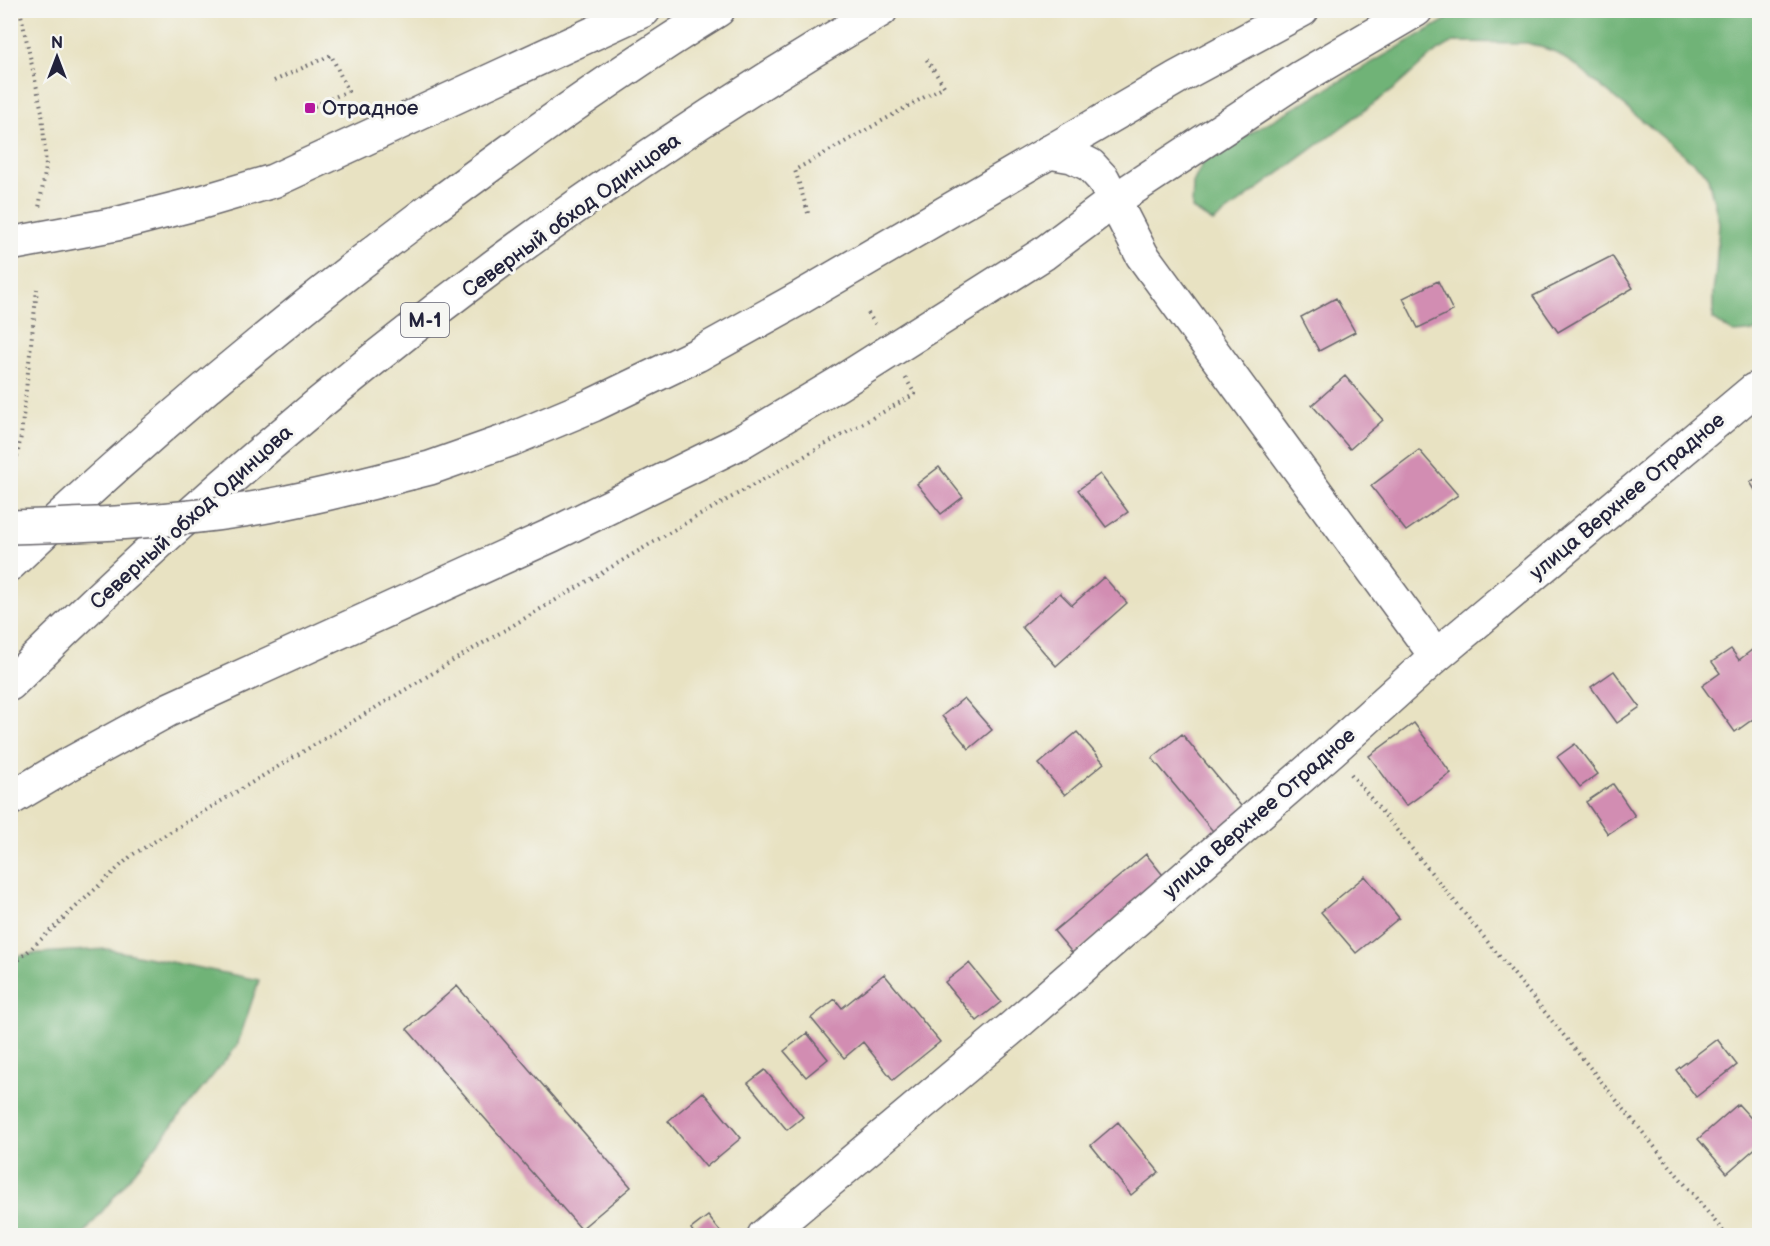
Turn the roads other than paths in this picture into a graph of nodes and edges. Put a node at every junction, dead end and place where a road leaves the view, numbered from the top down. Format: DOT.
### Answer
graph roads {
  1 [pos="644,10"];
  2 [pos="718,10"];
  3 [pos="881,10"];
  4 [pos="1302,10"];
  5 [pos="1416,10"];
  6 [pos="1049,152"];
  7 [pos="1115,200"];
  8 [pos="10,244"];
  9 [pos="1754,390"];
  10 [pos="10,527"];
  11 [pos="10,564"];
  12 [pos="1436,657"];
  13 [pos="10,684"];
  14 [pos="10,800"];
  15 [pos="764,1236"];
  1 -- 8 [label="main road"];
  2 -- 11 [label="main road"];
  3 -- 13 [label="main road, Северный обход Одинцова / М-1"];
  4 -- 6 [label="main road"];
  5 -- 7 [label="main road"];
  6 -- 7 [label="main road"];
  6 -- 10 [label="main road, bridge"];
  7 -- 12 [label="main road"];
  7 -- 14 [label="main road"];
  9 -- 12 [label="main road, улица Верхнее Отрадное"];
  12 -- 15 [label="main road, улица Верхнее Отрадное"];
}
